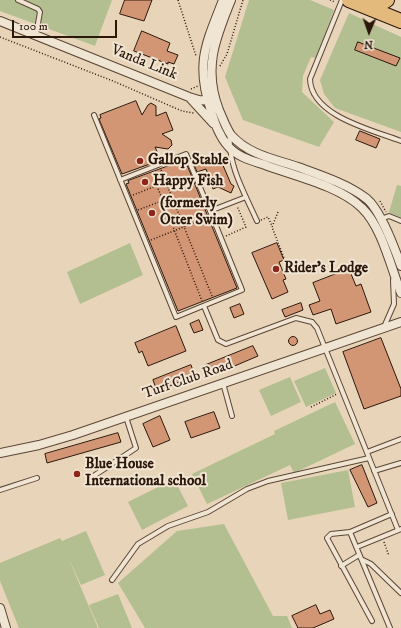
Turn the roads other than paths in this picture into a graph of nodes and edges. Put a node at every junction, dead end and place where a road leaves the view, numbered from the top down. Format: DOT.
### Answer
graph roads {
  1 [pos="18,0"];
  2 [pos="223,0"];
  3 [pos="231,0"];
  4 [pos="342,0"];
  5 [pos="349,0"];
  6 [pos="392,0"];
  7 [pos="363,5"];
  8 [pos="401,18"];
  9 [pos="0,20"];
  10 [pos="401,21"];
  11 [pos="36,35"];
  12 [pos="189,97"];
  13 [pos="212,101"];
  14 [pos="94,115"];
  15 [pos="216,126"];
  16 [pos="230,133"];
  17 [pos="401,141"];
  18 [pos="229,146"];
  19 [pos="120,180"];
  20 [pos="246,197"];
  21 [pos="211,214"];
  22 [pos="381,219"];
  23 [pos="257,221"];
  24 [pos="401,222"];
  25 [pos="401,266"];
  26 [pos="392,270"];
  27 [pos="401,293"];
  28 [pos="204,306"];
  29 [pos="401,322"];
  30 [pos="384,328"];
  31 [pos="324,347"];
  32 [pos="223,383"];
  33 [pos="126,416"];
  34 [pos="232,416"];
  35 [pos="401,439"];
  36 [pos="366,452"];
  37 [pos="0,453"];
  38 [pos="369,458"];
  39 [pos="401,463"];
  40 [pos="374,471"];
  41 [pos="92,477"];
  42 [pos="37,478"];
  43 [pos="0,490"];
  44 [pos="392,514"];
  45 [pos="400,529"];
  46 [pos="350,532"];
  47 [pos="357,547"];
  48 [pos="359,555"];
  49 [pos="363,560"];
  50 [pos="341,566"];
  51 [pos="112,580"];
  52 [pos="401,594"];
  53 [pos="0,608"];
  54 [pos="372,621"];
  55 [pos="6,628"];
  56 [pos="390,628"];
  1 -- 11 [label="lane"];
  2 -- 13 [label="street"];
  3 -- 13 [label="street"];
  4 -- 17 [label="lane"];
  5 -- 7 [label="highway"];
  6 -- 7 [label="highway"];
  6 -- 8 [label="highway"];
  7 -- 10 [label="highway"];
  9 -- 11 [label="street, Vanda Link"];
  11 -- 12 [label="street, Vanda Link"];
  12 -- 13 [label="street, Vanda Link"];
  12 -- 15 [label="street, Vanda Link"];
  13 -- 15 [label="street"];
  13 -- 16 [label="street"];
  14 -- 19 [label="lane"];
  15 -- 18 [label="street"];
  16 -- 18 [label="lane"];
  16 -- 22 [label="street"];
  18 -- 20 [label="lane"];
  18 -- 26 [label="street"];
  19 -- 21 [label="lane"];
  19 -- 28 [label="lane"];
  20 -- 21 [label="lane"];
  20 -- 23 [label="lane"];
  21 -- 28 [label="lane"];
  22 -- 24 [label="lane"];
  22 -- 25 [label="street"];
  25 -- 26 [label="street"];
  26 -- 27 [label="street"];
  26 -- 30 [label="lane"];
  28 -- 31 [label="lane"];
  29 -- 30 [label="street, Turf Club Road"];
  30 -- 31 [label="street, Turf Club Road"];
  31 -- 32 [label="street, Turf Club Road"];
  31 -- 36 [label="lane"];
  32 -- 33 [label="street, Turf Club Road"];
  32 -- 34 [label="lane"];
  33 -- 37 [label="street, Turf Club Road"];
  33 -- 41 [label="lane"];
  35 -- 36 [label="lane"];
  36 -- 38 [label="lane"];
  38 -- 40 [label="lane"];
  38 -- 51 [label="lane"];
  39 -- 40 [label="lane"];
  40 -- 44 [label="lane"];
  42 -- 43 [label="lane"];
  44 -- 45 [label="lane"];
  44 -- 46 [label="lane"];
  45 -- 47 [label="lane"];
  46 -- 47 [label="lane"];
  46 -- 50 [label="lane"];
  47 -- 48 [label="lane"];
  48 -- 49 [label="lane"];
  48 -- 50 [label="lane"];
  49 -- 52 [label="lane"];
  49 -- 56 [label="lane"];
  50 -- 54 [label="lane"];
  53 -- 55 [label="street"];
}
